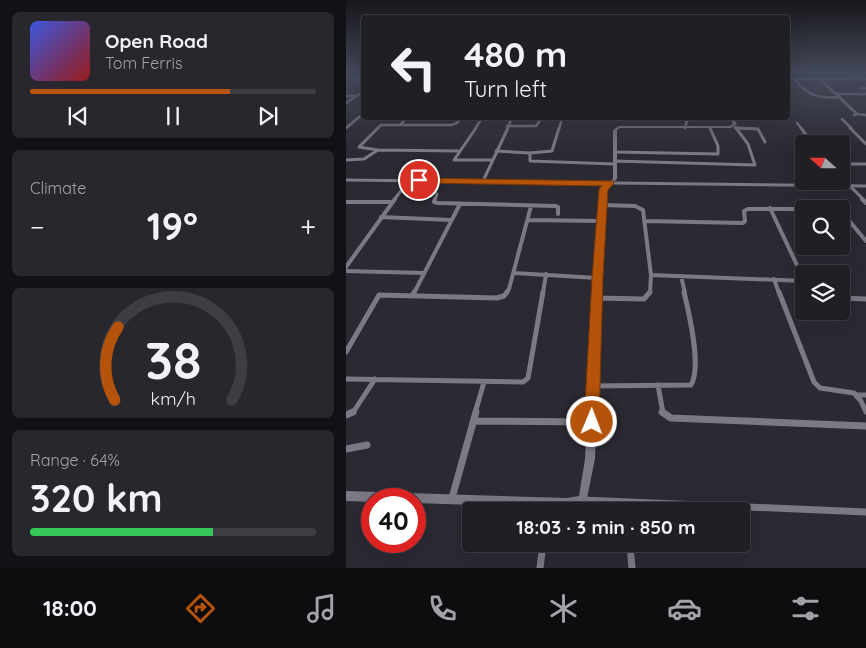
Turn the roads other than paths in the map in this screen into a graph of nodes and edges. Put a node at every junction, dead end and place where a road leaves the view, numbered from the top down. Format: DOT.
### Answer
graph roads {
  1 [pos="842,100"];
  2 [pos="857,115"];
  3 [pos="866,115"];
  4 [pos="361,116"];
  5 [pos="842,119"];
  6 [pos="405,120"];
  7 [pos="459,120"];
  8 [pos="481,120"];
  9 [pos="511,120"];
  10 [pos="541,120"];
  11 [pos="561,120"];
  12 [pos="634,120"];
  13 [pos="687,120"];
  14 [pos="733,120"];
  15 [pos="866,120"];
  16 [pos="797,123"];
  17 [pos="346,124"];
  18 [pos="351,124"];
  19 [pos="400,125"];
  20 [pos="507,126"];
  21 [pos="635,127"];
  22 [pos="736,127"];
  23 [pos="346,128"];
  24 [pos="685,128"];
  25 [pos="710,128"];
  26 [pos="806,135"];
  27 [pos="765,142"];
  28 [pos="866,144"];
  29 [pos="378,150"];
  30 [pos="459,151"];
  31 [pos="496,151"];
  32 [pos="615,152"];
  33 [pos="530,153"];
  34 [pos="346,160"];
  35 [pos="492,160"];
  36 [pos="615,162"];
  37 [pos="850,164"];
  38 [pos="866,164"];
  39 [pos="346,180"];
  40 [pos="409,180"];
  41 [pos="483,181"];
  42 [pos="610,183"];
  43 [pos="795,185"];
  44 [pos="850,186"];
  45 [pos="866,186"];
  46 [pos="437,194"];
  47 [pos="346,202"];
  48 [pos="392,202"];
  49 [pos="866,203"];
  50 [pos="460,204"];
  51 [pos="602,205"];
  52 [pos="531,206"];
  53 [pos="770,208"];
  54 [pos="795,209"];
  55 [pos="558,214"];
  56 [pos="381,217"];
  57 [pos="451,220"];
  58 [pos="528,220"];
  59 [pos="601,221"];
  60 [pos="645,221"];
  61 [pos="850,223"];
  62 [pos="866,242"];
  63 [pos="797,265"];
  64 [pos="346,267"];
  65 [pos="346,271"];
  66 [pos="423,273"];
  67 [pos="514,273"];
  68 [pos="546,274"];
  69 [pos="651,275"];
  70 [pos="681,276"];
  71 [pos="597,278"];
  72 [pos="774,279"];
  73 [pos="795,280"];
  74 [pos="413,295"];
  75 [pos="596,298"];
  76 [pos="850,298"];
  77 [pos="866,299"];
  78 [pos="346,352"];
  79 [pos="346,379"];
  80 [pos="374,379"];
  81 [pos="484,382"];
  82 [pos="658,385"];
  83 [pos="592,386"];
  84 [pos="857,395"];
  85 [pos="866,395"];
  86 [pos="866,412"];
  87 [pos="346,415"];
  88 [pos="474,421"];
  89 [pos="592,422"];
  90 [pos="866,426"];
  91 [pos="367,445"];
  92 [pos="346,449"];
  93 [pos="346,496"];
  94 [pos="452,499"];
  95 [pos="583,500"];
  96 [pos="488,502"];
  97 [pos="572,502"];
  98 [pos="613,502"];
  99 [pos="750,508"];
  100 [pos="866,512"];
  101 [pos="542,552"];
  102 [pos="631,552"];
  103 [pos="540,568"];
  104 [pos="632,568"];
  1 -- 2 [label="street"];
  2 -- 3 [label="street"];
  2 -- 15 [label="street"];
  4 -- 18 [label="street"];
  5 -- 28 [label="street"];
  6 -- 19 [label="street"];
  7 -- 19 [label="street"];
  8 -- 30 [label="street"];
  9 -- 20 [label="street"];
  10 -- 20 [label="street"];
  11 -- 33 [label="street"];
  12 -- 21 [label="street"];
  13 -- 24 [label="street"];
  14 -- 22 [label="street"];
  16 -- 26 [label="street"];
  17 -- 18 [label="street"];
  18 -- 23 [label="street"];
  19 -- 29 [label="street"];
  20 -- 31 [label="street"];
  21 -- 24 [label="street"];
  21 -- 32 [label="street"];
  22 -- 25 [label="street"];
  22 -- 27 [label="street"];
  22 -- 36 [label="street"];
  24 -- 25 [label="street"];
  25 -- 32 [label="street"];
  29 -- 30 [label="street"];
  29 -- 34 [label="street"];
  30 -- 35 [label="street"];
  31 -- 33 [label="street"];
  31 -- 35 [label="street"];
  32 -- 36 [label="street"];
  33 -- 36 [label="street"];
  35 -- 41 [label="street"];
  36 -- 42 [label="street"];
  37 -- 38 [label="street"];
  39 -- 40 [label="street"];
  40 -- 41 [label="street"];
  40 -- 48 [label="street"];
  41 -- 42 [label="street"];
  42 -- 43 [label="street"];
  42 -- 51 [label="street"];
  44 -- 45 [label="street"];
  44 -- 49 [label="street"];
  46 -- 50 [label="street"];
  47 -- 48 [label="street"];
  48 -- 56 [label="street"];
  50 -- 52 [label="street"];
  50 -- 57 [label="street"];
  51 -- 59 [label="street"];
  51 -- 60 [label="street"];
  52 -- 55 [label="street"];
  52 -- 58 [label="street"];
  53 -- 54 [label="street"];
  53 -- 60 [label="street"];
  53 -- 63 [label="street"];
  56 -- 57 [label="street"];
  56 -- 64 [label="street"];
  57 -- 66 [label="street"];
  58 -- 59 [label="street"];
  58 -- 67 [label="street"];
  59 -- 71 [label="street"];
  60 -- 69 [label="street"];
  61 -- 62 [label="street"];
  65 -- 66 [label="street"];
  66 -- 74 [label="street"];
  67 -- 68 [label="street"];
  67 -- 74 [label="street"];
  68 -- 71 [label="street"];
  68 -- 81 [label="street"];
  69 -- 70 [label="street"];
  69 -- 75 [label="street"];
  70 -- 72 [label="street"];
  70 -- 82 [label="street"];
  71 -- 75 [label="street"];
  72 -- 73 [label="street"];
  72 -- 84 [label="street"];
  74 -- 78 [label="street"];
  75 -- 83 [label="street"];
  76 -- 77 [label="street"];
  79 -- 80 [label="street"];
  80 -- 81 [label="street"];
  80 -- 87 [label="street"];
  81 -- 88 [label="street"];
  82 -- 83 [label="street"];
  82 -- 90 [label="street"];
  83 -- 89 [label="street"];
  84 -- 85 [label="street"];
  84 -- 86 [label="street"];
  88 -- 89 [label="street"];
  88 -- 94 [label="street"];
  89 -- 95 [label="street"];
  91 -- 92 [label="street"];
  93 -- 94 [label="street"];
  94 -- 96 [label="street"];
  95 -- 97 [label="street"];
  95 -- 98 [label="street"];
  99 -- 100 [label="street"];
  101 -- 103 [label="street"];
  102 -- 104 [label="street"];
}
